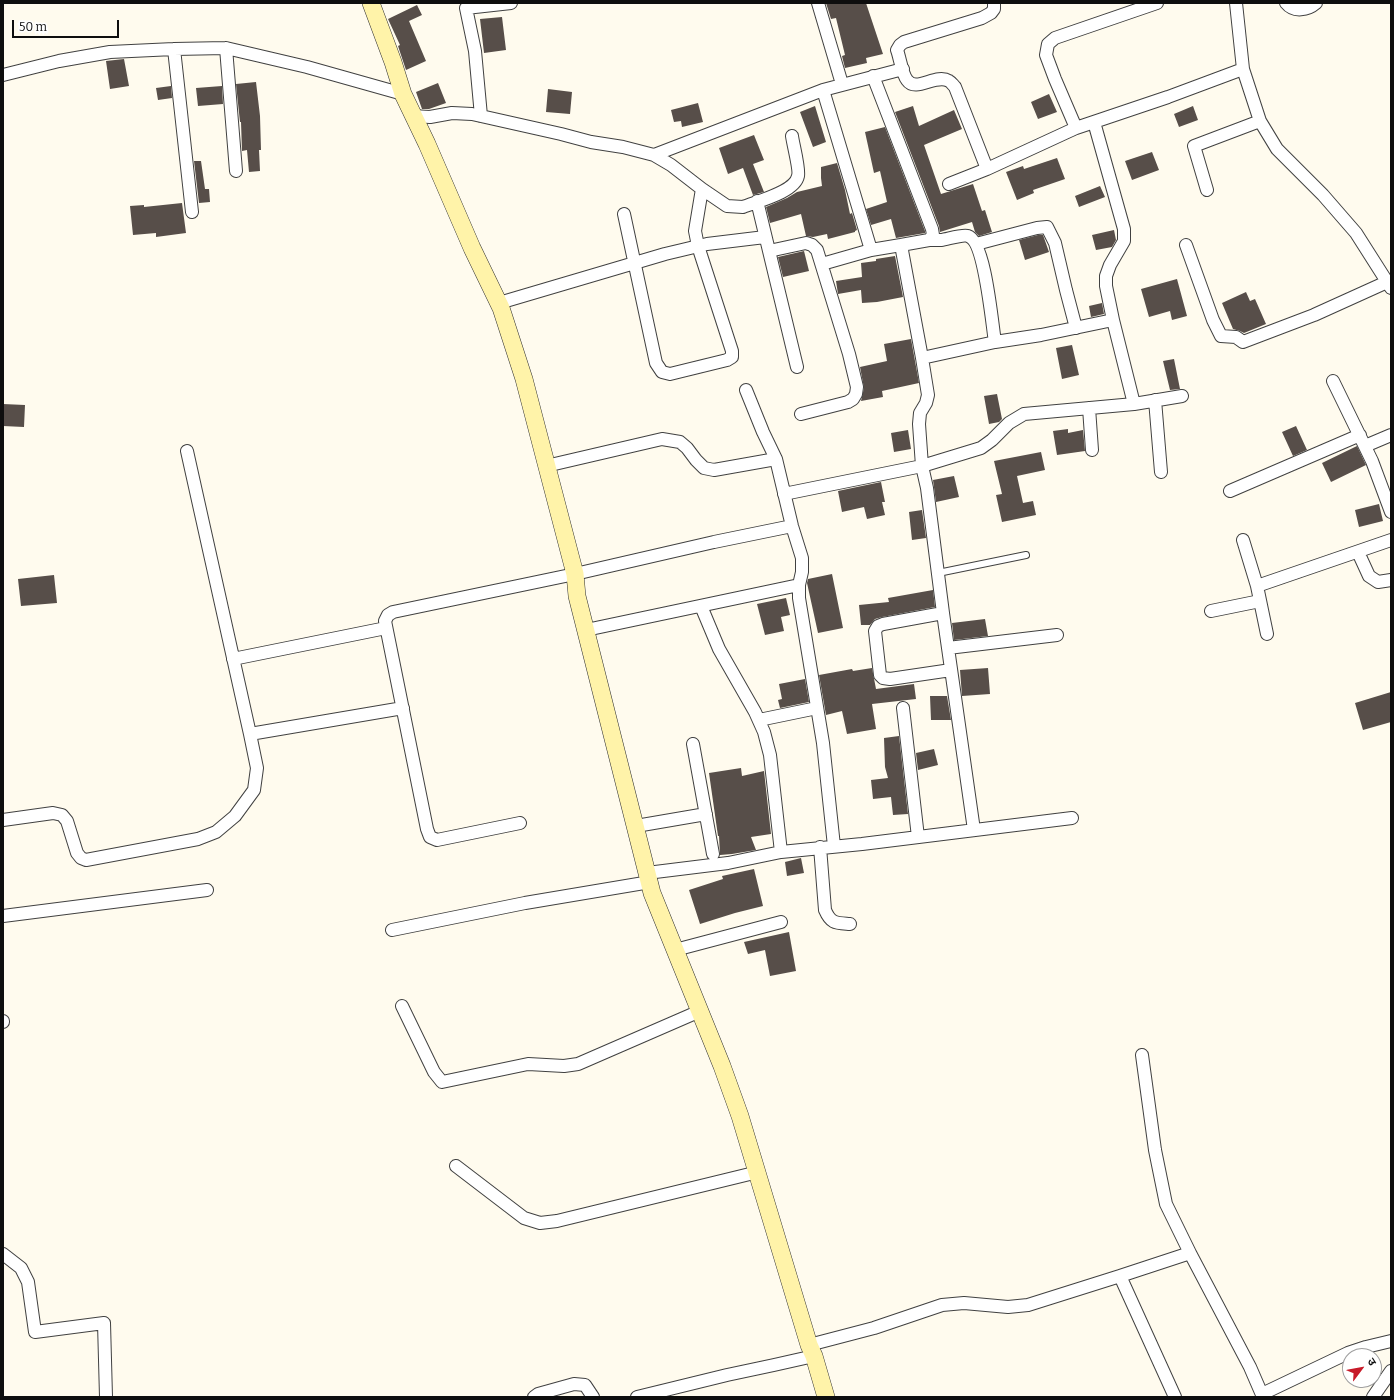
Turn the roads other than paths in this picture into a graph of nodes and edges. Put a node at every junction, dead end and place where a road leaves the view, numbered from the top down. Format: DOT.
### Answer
graph roads {
  1 [pos="371,3"];
  2 [pos="511,3"];
  3 [pos="818,3"];
  4 [pos="994,3"];
  5 [pos="1157,3"];
  6 [pos="1236,3"];
  7 [pos="1286,3"];
  8 [pos="1316,3"];
  9 [pos="226,48"];
  10 [pos="174,49"];
  11 [pos="903,69"];
  12 [pos="1243,69"];
  13 [pos="3,76"];
  14 [pos="873,76"];
  15 [pos="842,84"];
  16 [pos="823,90"];
  17 [pos="403,94"];
  18 [pos="412,116"];
  19 [pos="481,116"];
  20 [pos="1260,121"];
  21 [pos="1094,122"];
  22 [pos="1076,128"];
  23 [pos="792,136"];
  24 [pos="654,155"];
  25 [pos="987,168"];
  26 [pos="236,171"];
  27 [pos="949,184"];
  28 [pos="702,189"];
  29 [pos="1207,190"];
  30 [pos="757,201"];
  31 [pos="192,212"];
  32 [pos="624,214"];
  33 [pos="765,237"];
  34 [pos="929,240"];
  35 [pos="976,244"];
  36 [pos="901,245"];
  37 [pos="1186,245"];
  38 [pos="698,246"];
  39 [pos="870,250"];
  40 [pos="769,251"];
  41 [pos="635,263"];
  42 [pos="822,264"];
  43 [pos="1389,285"];
  44 [pos="499,303"];
  45 [pos="1113,320"];
  46 [pos="1076,328"];
  47 [pos="995,342"];
  48 [pos="922,358"];
  49 [pos="797,367"];
  50 [pos="1333,381"];
  51 [pos="746,390"];
  52 [pos="1182,396"];
  53 [pos="1155,400"];
  54 [pos="1134,404"];
  55 [pos="1089,408"];
  56 [pos="801,414"];
  57 [pos="1360,435"];
  58 [pos="1391,435"];
  59 [pos="1365,446"];
  60 [pos="1092,450"];
  61 [pos="187,451"];
  62 [pos="776,460"];
  63 [pos="546,466"];
  64 [pos="922,466"];
  65 [pos="1161,472"];
  66 [pos="1230,491"];
  67 [pos="784,494"];
  68 [pos="1391,512"];
  69 [pos="792,526"];
  70 [pos="1242,540"];
  71 [pos="1391,540"];
  72 [pos="1358,552"];
  73 [pos="1026,555"];
  74 [pos="938,573"];
  75 [pos="575,574"];
  76 [pos="1391,580"];
  77 [pos="799,585"];
  78 [pos="1257,586"];
  79 [pos="1260,601"];
  80 [pos="702,606"];
  81 [pos="1211,611"];
  82 [pos="943,613"];
  83 [pos="386,628"];
  84 [pos="586,630"];
  85 [pos="1267,634"];
  86 [pos="1057,635"];
  87 [pos="948,648"];
  88 [pos="234,660"];
  89 [pos="951,670"];
  90 [pos="402,708"];
  91 [pos="817,708"];
  92 [pos="903,708"];
  93 [pos="759,720"];
  94 [pos="250,734"];
  95 [pos="693,744"];
  96 [pos="706,814"];
  97 [pos="1072,818"];
  98 [pos="3,820"];
  99 [pos="520,823"];
  100 [pos="636,826"];
  101 [pos="974,830"];
  102 [pos="918,837"];
  103 [pos="834,846"];
  104 [pos="820,847"];
  105 [pos="781,852"];
  106 [pos="713,854"];
  107 [pos="649,877"];
  108 [pos="207,890"];
  109 [pos="3,916"];
  110 [pos="781,922"];
  111 [pos="850,924"];
  112 [pos="392,930"];
  113 [pos="675,950"];
  114 [pos="402,1006"];
  115 [pos="700,1011"];
  116 [pos="1142,1055"];
  117 [pos="456,1166"];
  118 [pos="758,1172"];
  119 [pos="1190,1252"];
  120 [pos="3,1254"];
  121 [pos="1120,1276"];
  122 [pos="1391,1341"];
  123 [pos="812,1350"];
  124 [pos="1391,1371"];
  125 [pos="1263,1396"];
  126 [pos="106,1397"];
  127 [pos="534,1397"];
  128 [pos="593,1397"];
  129 [pos="637,1397"];
  130 [pos="826,1397"];
  131 [pos="1175,1397"];
  132 [pos="1374,1397"];
  1 -- 17 [label="street"];
  2 -- 19 [label="street"];
  3 -- 15 [label="street"];
  4 -- 11 [label="street"];
  5 -- 22 [label="street"];
  6 -- 12 [label="street"];
  7 -- 8 [label="street"];
  9 -- 10 [label="street"];
  9 -- 17 [label="street"];
  9 -- 26 [label="street"];
  10 -- 13 [label="street"];
  10 -- 31 [label="street"];
  11 -- 14 [label="street"];
  11 -- 25 [label="street"];
  12 -- 20 [label="street"];
  12 -- 21 [label="street"];
  14 -- 15 [label="street"];
  14 -- 34 [label="street"];
  15 -- 16 [label="street"];
  16 -- 24 [label="street"];
  16 -- 39 [label="street"];
  17 -- 18 [label="street"];
  18 -- 19 [label="street"];
  18 -- 44 [label="street"];
  19 -- 24 [label="street"];
  20 -- 29 [label="street"];
  20 -- 43 [label="street"];
  21 -- 22 [label="street"];
  21 -- 45 [label="street"];
  22 -- 25 [label="street"];
  23 -- 30 [label="street"];
  24 -- 28 [label="street"];
  25 -- 27 [label="street"];
  28 -- 30 [label="street"];
  28 -- 38 [label="street"];
  30 -- 33 [label="street"];
  32 -- 41 [label="street"];
  33 -- 38 [label="street"];
  33 -- 40 [label="street"];
  34 -- 35 [label="street"];
  34 -- 36 [label="street"];
  35 -- 46 [label="street"];
  35 -- 47 [label="street"];
  36 -- 39 [label="street"];
  36 -- 48 [label="street"];
  37 -- 43 [label="street"];
  38 -- 41 [label="street"];
  38 -- 41 [label="street"];
  39 -- 42 [label="street"];
  40 -- 42 [label="street"];
  40 -- 49 [label="street"];
  41 -- 44 [label="street"];
  42 -- 56 [label="street"];
  44 -- 63 [label="street"];
  45 -- 46 [label="street"];
  45 -- 54 [label="street"];
  46 -- 47 [label="street"];
  47 -- 48 [label="street"];
  48 -- 64 [label="street"];
  50 -- 57 [label="street"];
  51 -- 62 [label="street"];
  52 -- 53 [label="street"];
  53 -- 54 [label="street"];
  53 -- 65 [label="street"];
  54 -- 55 [label="street"];
  55 -- 60 [label="street"];
  55 -- 64 [label="street"];
  57 -- 59 [label="street"];
  57 -- 66 [label="street"];
  58 -- 59 [label="street"];
  59 -- 68 [label="street"];
  61 -- 88 [label="street"];
  62 -- 63 [label="street"];
  62 -- 67 [label="street"];
  63 -- 75 [label="street"];
  64 -- 67 [label="street"];
  64 -- 74 [label="street"];
  67 -- 69 [label="street"];
  69 -- 75 [label="street"];
  69 -- 77 [label="street"];
  70 -- 78 [label="street"];
  71 -- 72 [label="street"];
  72 -- 76 [label="street"];
  72 -- 78 [label="street"];
  73 -- 74 [label="lane"];
  74 -- 82 [label="street"];
  75 -- 83 [label="street"];
  75 -- 84 [label="street"];
  77 -- 80 [label="street"];
  77 -- 91 [label="street"];
  78 -- 79 [label="street"];
  79 -- 81 [label="street"];
  79 -- 85 [label="street"];
  80 -- 84 [label="street"];
  80 -- 93 [label="street"];
  82 -- 87 [label="street"];
  82 -- 89 [label="street"];
  83 -- 88 [label="street"];
  83 -- 90 [label="street"];
  84 -- 100 [label="street"];
  86 -- 87 [label="street"];
  87 -- 89 [label="street"];
  88 -- 94 [label="street"];
  89 -- 101 [label="street"];
  90 -- 94 [label="street"];
  90 -- 99 [label="street"];
  91 -- 93 [label="street"];
  91 -- 103 [label="street"];
  92 -- 102 [label="street"];
  93 -- 105 [label="street"];
  94 -- 98 [label="street"];
  95 -- 96 [label="street"];
  96 -- 100 [label="street"];
  96 -- 106 [label="street"];
  97 -- 101 [label="street"];
  100 -- 107 [label="street"];
  101 -- 102 [label="street"];
  102 -- 103 [label="street"];
  103 -- 104 [label="street"];
  104 -- 105 [label="street"];
  104 -- 111 [label="street"];
  105 -- 107 [label="street"];
  107 -- 112 [label="street"];
  107 -- 113 [label="street"];
  108 -- 109 [label="street"];
  110 -- 113 [label="street"];
  113 -- 115 [label="street"];
  114 -- 115 [label="street"];
  115 -- 118 [label="street"];
  116 -- 119 [label="street"];
  117 -- 118 [label="street"];
  118 -- 123 [label="street"];
  119 -- 121 [label="street"];
  119 -- 125 [label="street"];
  120 -- 126 [label="street"];
  121 -- 123 [label="street"];
  121 -- 131 [label="street"];
  122 -- 125 [label="street"];
  123 -- 129 [label="street"];
  123 -- 130 [label="street"];
  124 -- 132 [label="street"];
  127 -- 128 [label="street"];
}
